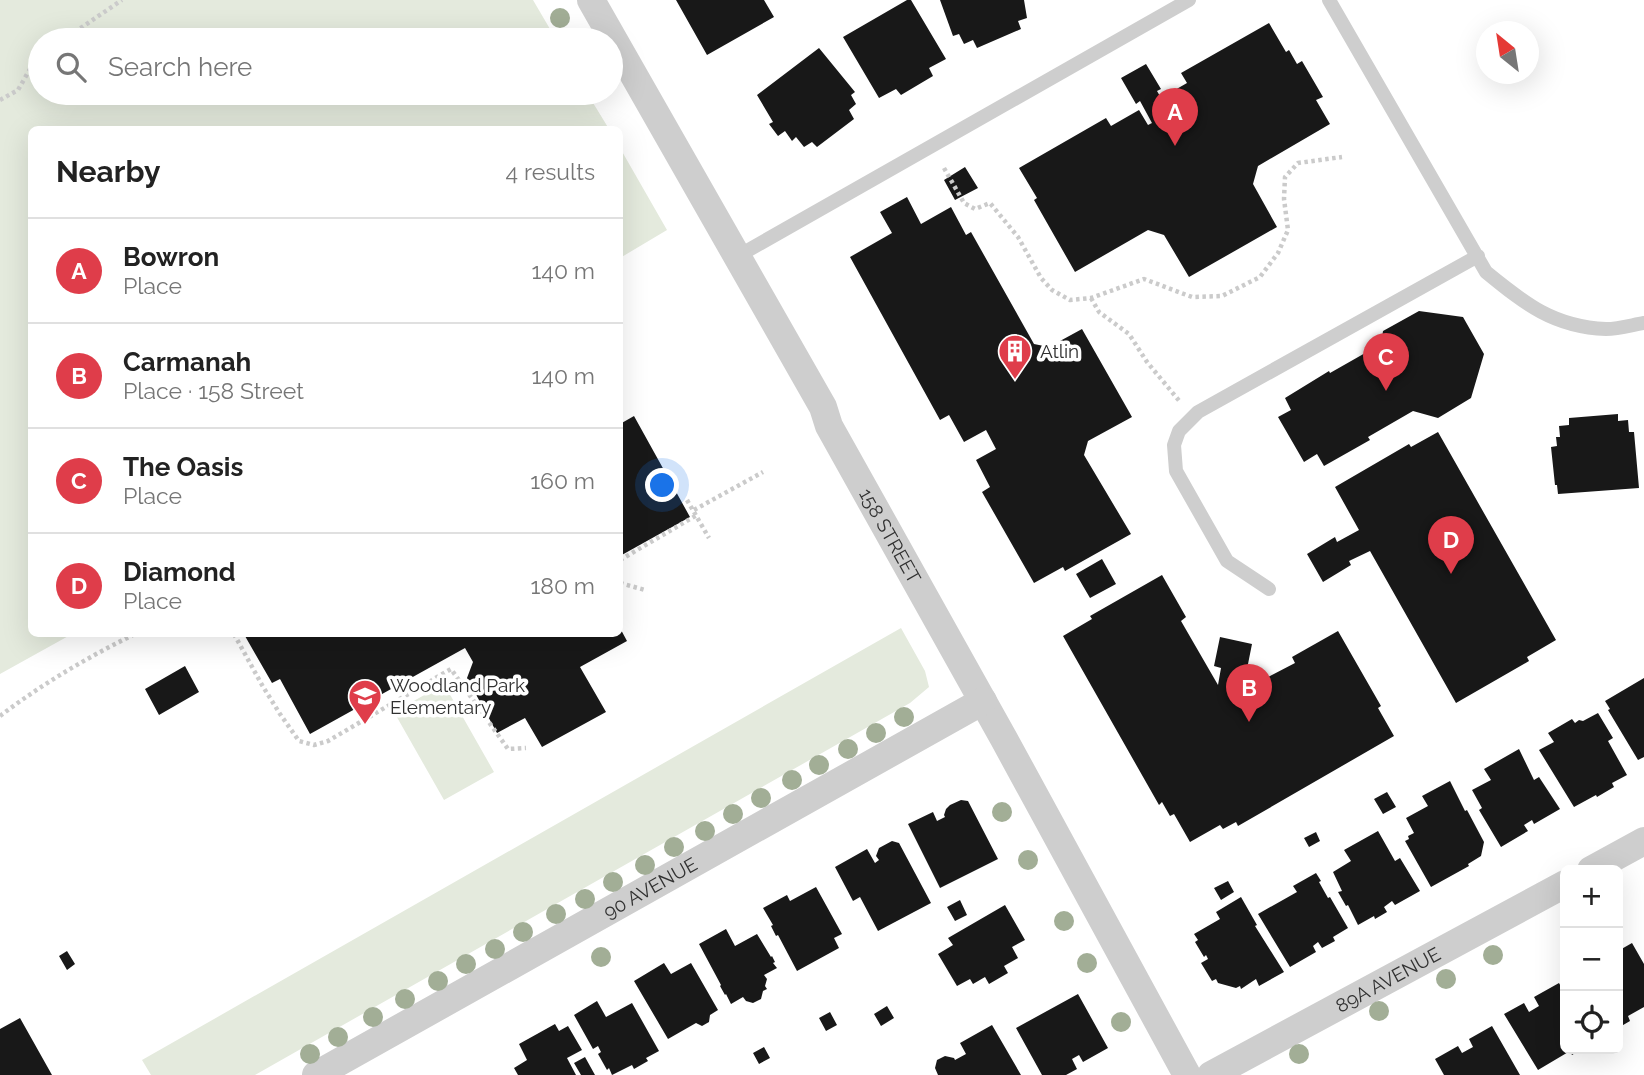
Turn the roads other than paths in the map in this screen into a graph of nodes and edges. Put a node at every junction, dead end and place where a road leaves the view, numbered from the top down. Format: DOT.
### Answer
graph roads {
  1 [pos="591,0"];
  2 [pos="1189,0"];
  3 [pos="1329,0"];
  4 [pos="607,28"];
  5 [pos="623,56"];
  6 [pos="737,256"];
  7 [pos="1478,256"];
  8 [pos="1644,323"];
  9 [pos="1269,589"];
  10 [pos="983,701"];
  11 [pos="1644,841"];
  12 [pos="1600,865"];
  13 [pos="1560,887"];
  14 [pos="316,1075"];
  15 [pos="1187,1075"];
  16 [pos="1211,1075"];
  1 -- 4 [label="street, 158 STREET"];
  2 -- 6 [label="lane"];
  3 -- 7 [label="lane"];
  5 -- 6 [label="street, 158 STREET"];
  6 -- 10 [label="street, 158 STREET"];
  7 -- 8 [label="lane"];
  7 -- 9 [label="lane"];
  10 -- 14 [label="street, 90 AVENUE"];
  10 -- 15 [label="street, 158 STREET"];
  11 -- 12 [label="street"];
  13 -- 16 [label="street, 89A AVENUE"];
}
